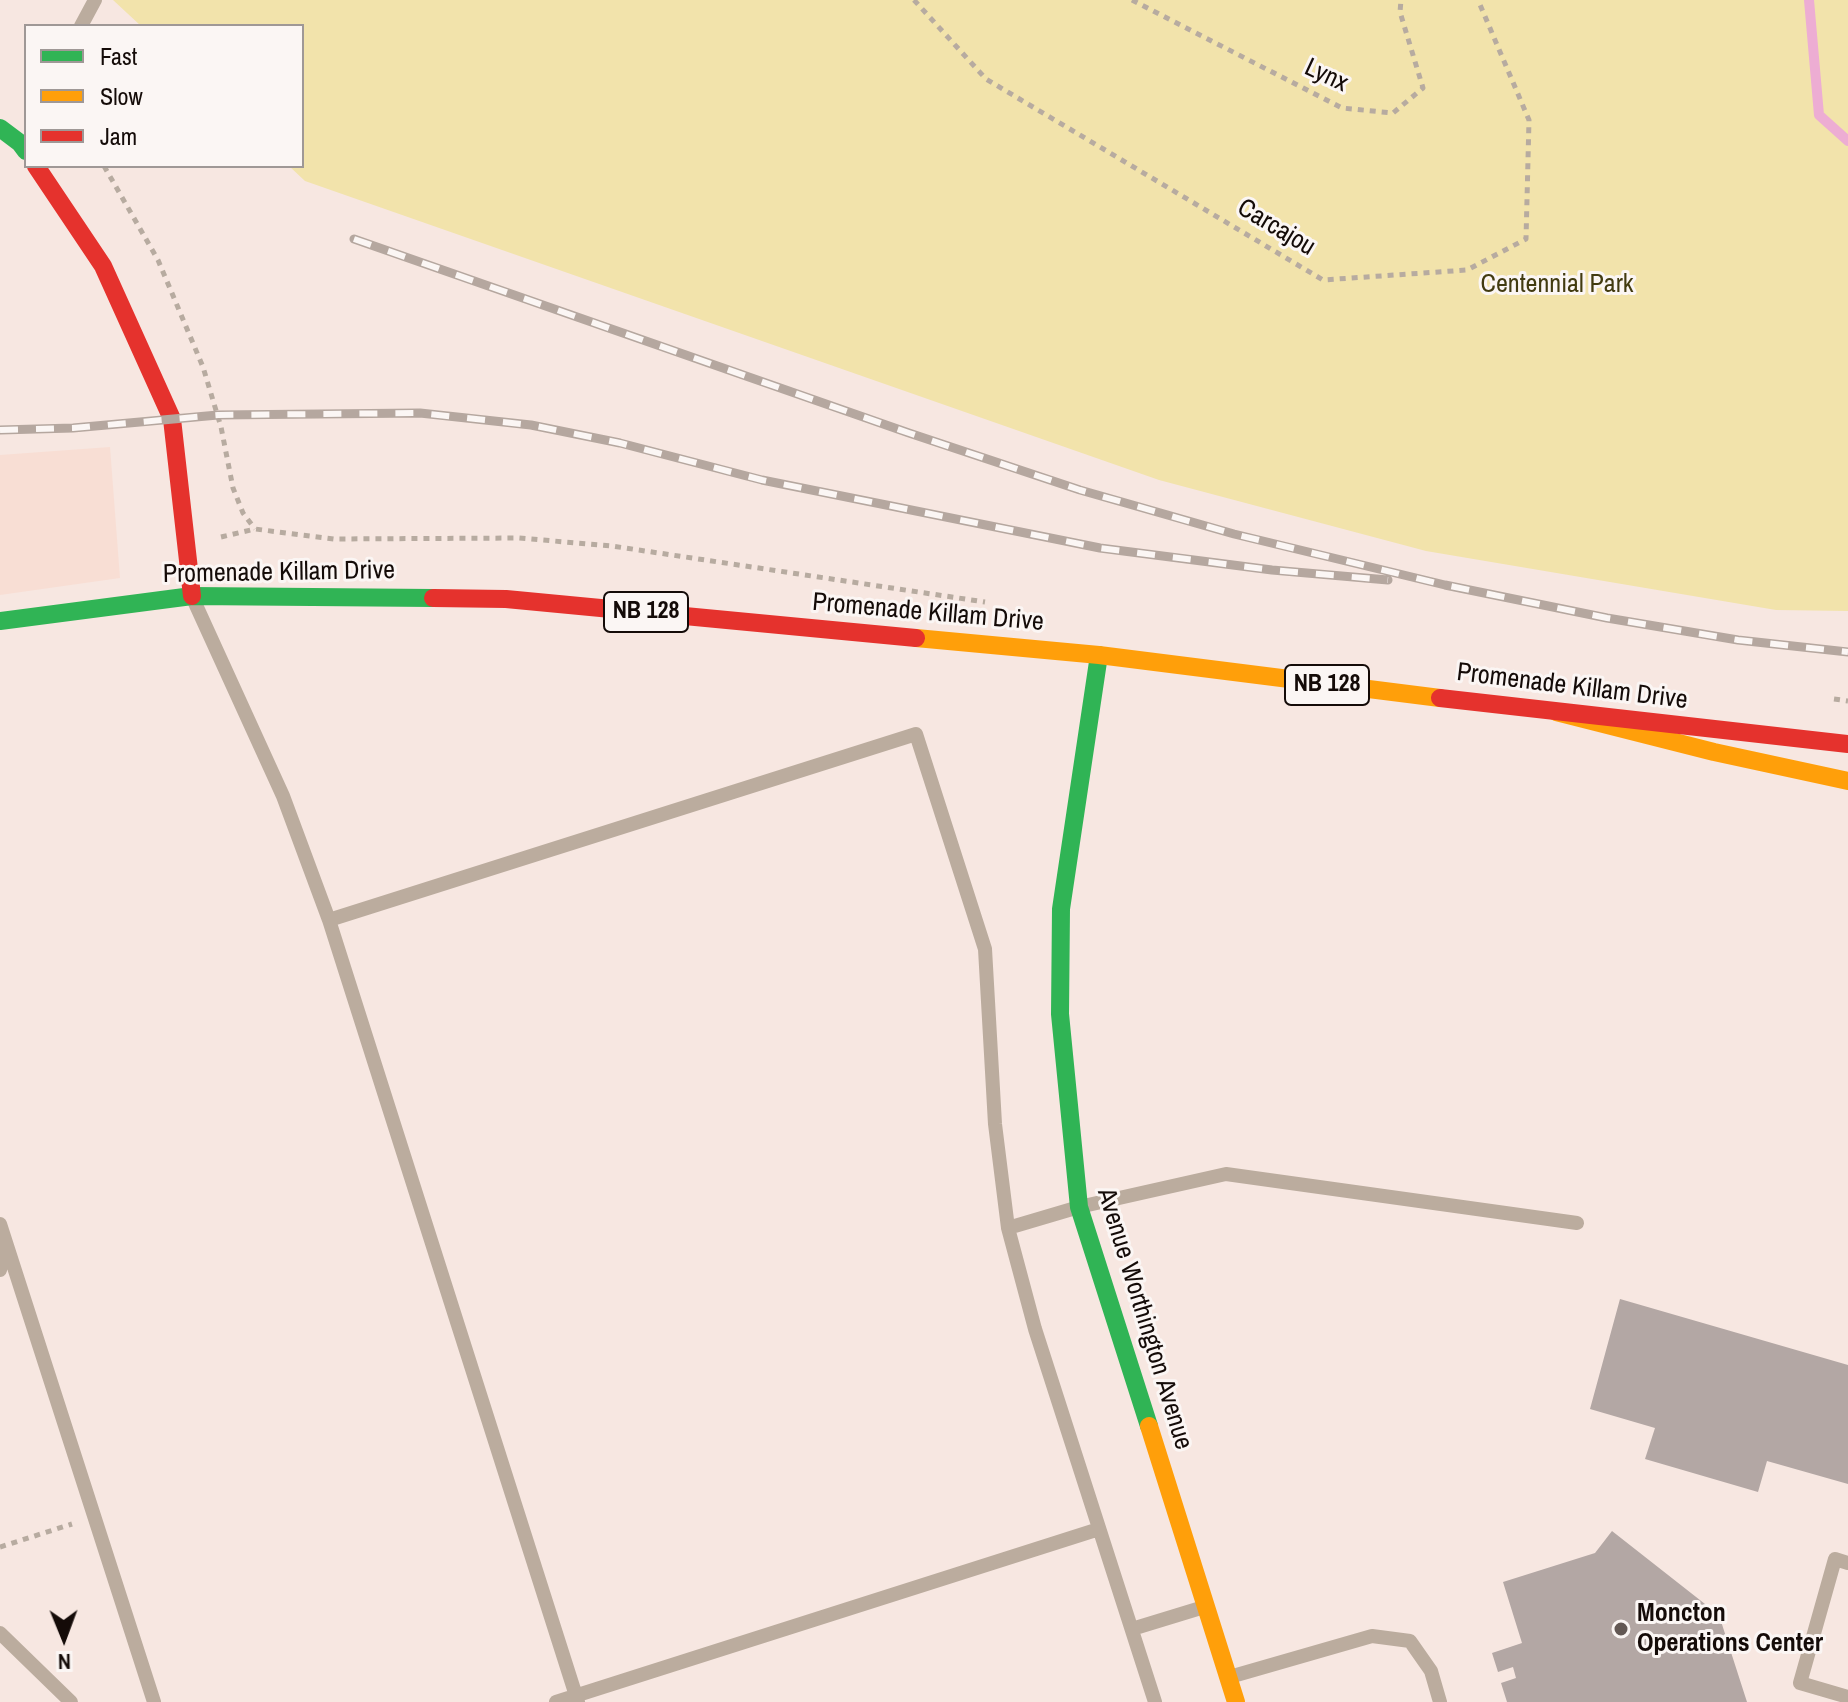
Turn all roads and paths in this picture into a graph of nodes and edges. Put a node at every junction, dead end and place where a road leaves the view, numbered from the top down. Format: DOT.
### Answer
graph roads {
  1 [pos="95,0"];
  2 [pos="914,0"];
  3 [pos="1132,0"];
  4 [pos="1401,0"];
  5 [pos="1478,0"];
  6 [pos="82,24"];
  7 [pos="0,128"];
  8 [pos="24,142"];
  9 [pos="37,168"];
  10 [pos="105,168"];
  11 [pos="255,529"];
  12 [pos="192,596"];
  13 [pos="0,621"];
  14 [pos="1099,655"];
  15 [pos="1556,712"];
  16 [pos="1848,744"];
  17 [pos="1848,781"];
  18 [pos="329,920"];
  19 [pos="1079,1207"];
  20 [pos="1577,1223"];
  21 [pos="0,1224"];
  22 [pos="1008,1228"];
  23 [pos="6,1243"];
  24 [pos="0,1270"];
  25 [pos="95,1517"];
  26 [pos="1099,1529"];
  27 [pos="0,1547"];
  28 [pos="1848,1563"];
  29 [pos="1205,1607"];
  30 [pos="1132,1629"];
  31 [pos="0,1633"];
  32 [pos="1228,1678"];
  33 [pos="1848,1697"];
  34 [pos="577,1699"];
  35 [pos="71,1702"];
  36 [pos="154,1702"];
  37 [pos="556,1702"];
  38 [pos="1155,1702"];
  39 [pos="1236,1702"];
  40 [pos="1440,1702"];
  1 -- 6 [label="lane"];
  2 -- 5 [label="path, Carcajou"];
  3 -- 4 [label="path, Lynx"];
  7 -- 8 [label="main road"];
  9 -- 12 [label="main road"];
  10 -- 11 [label="path"];
  12 -- 13 [label="main road, Promenade Killam Drive / NB 128"];
  12 -- 14 [label="main road, Promenade Killam Drive / NB 128"];
  12 -- 18 [label="lane"];
  14 -- 15 [label="main road, Promenade Killam Drive / NB 128"];
  14 -- 19 [label="main road, Avenue Worthington Avenue"];
  15 -- 16 [label="main road, Promenade Killam Drive / NB 128"];
  15 -- 17 [label="main road"];
  18 -- 22 [label="lane"];
  18 -- 34 [label="lane"];
  19 -- 20 [label="lane"];
  19 -- 22 [label="lane"];
  19 -- 29 [label="main road, Avenue Worthington Avenue"];
  21 -- 23 [label="lane"];
  22 -- 26 [label="lane"];
  23 -- 24 [label="lane"];
  23 -- 25 [label="lane"];
  25 -- 27 [label="path"];
  25 -- 36 [label="lane"];
  26 -- 30 [label="lane"];
  26 -- 34 [label="lane"];
  28 -- 33 [label="lane"];
  29 -- 30 [label="lane"];
  29 -- 32 [label="main road, Avenue Worthington Avenue"];
  30 -- 38 [label="lane"];
  31 -- 35 [label="lane"];
  32 -- 39 [label="main road, Avenue Worthington Avenue"];
  32 -- 40 [label="lane"];
  34 -- 37 [label="lane"];
}
